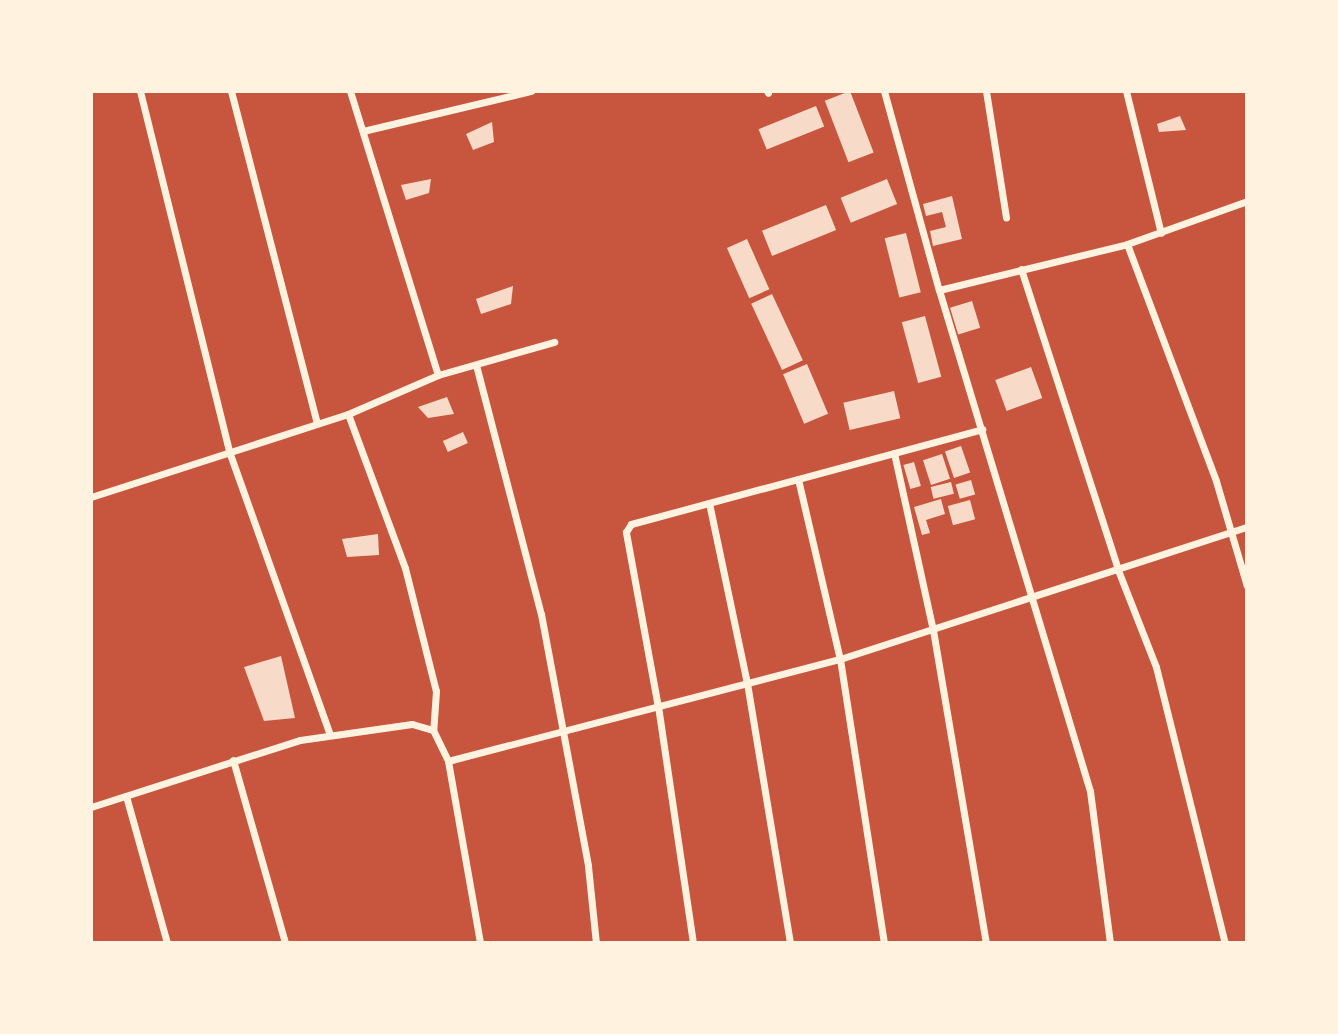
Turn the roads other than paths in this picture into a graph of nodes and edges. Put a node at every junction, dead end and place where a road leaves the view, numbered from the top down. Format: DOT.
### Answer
graph roads {
  1 [pos="141,91"];
  2 [pos="231,91"];
  3 [pos="350,91"];
  4 [pos="531,91"];
  5 [pos="884,91"];
  6 [pos="986,91"];
  7 [pos="1126,91"];
  8 [pos="363,131"];
  9 [pos="1247,201"];
  10 [pos="1006,217"];
  11 [pos="1161,233"];
  12 [pos="1127,244"];
  13 [pos="1021,269"];
  14 [pos="939,290"];
  15 [pos="554,342"];
  16 [pos="476,365"];
  17 [pos="438,375"];
  18 [pos="348,414"];
  19 [pos="317,423"];
  20 [pos="982,429"];
  21 [pos="894,453"];
  22 [pos="230,454"];
  23 [pos="798,479"];
  24 [pos="91,497"];
  25 [pos="709,503"];
  26 [pos="1247,527"];
  27 [pos="1231,531"];
  28 [pos="1118,570"];
  29 [pos="1247,586"];
  30 [pos="1035,598"];
  31 [pos="933,630"];
  32 [pos="840,659"];
  33 [pos="747,683"];
  34 [pos="658,707"];
  35 [pos="433,730"];
  36 [pos="561,731"];
  37 [pos="330,735"];
  38 [pos="233,760"];
  39 [pos="448,761"];
  40 [pos="126,796"];
  41 [pos="91,807"];
  42 [pos="167,943"];
  43 [pos="285,943"];
  44 [pos="480,943"];
  45 [pos="596,943"];
  46 [pos="693,943"];
  47 [pos="790,943"];
  48 [pos="884,943"];
  49 [pos="986,943"];
  50 [pos="1110,943"];
  51 [pos="1225,943"];
  1 -- 22 [label="street"];
  2 -- 19 [label="street"];
  3 -- 8 [label="street"];
  4 -- 8 [label="street"];
  5 -- 14 [label="street"];
  6 -- 10 [label="street"];
  7 -- 11 [label="street"];
  8 -- 17 [label="street"];
  9 -- 11 [label="street"];
  11 -- 12 [label="street"];
  12 -- 13 [label="street"];
  12 -- 27 [label="street"];
  13 -- 14 [label="street"];
  13 -- 28 [label="street"];
  14 -- 20 [label="street"];
  15 -- 16 [label="street"];
  16 -- 17 [label="street"];
  16 -- 36 [label="street"];
  17 -- 18 [label="street"];
  18 -- 19 [label="street"];
  18 -- 35 [label="street"];
  19 -- 22 [label="street"];
  20 -- 21 [label="street"];
  20 -- 30 [label="street"];
  21 -- 23 [label="street"];
  21 -- 31 [label="street"];
  22 -- 24 [label="street"];
  22 -- 37 [label="street"];
  23 -- 25 [label="street"];
  23 -- 32 [label="street"];
  25 -- 33 [label="street"];
  25 -- 34 [label="street"];
  26 -- 27 [label="street"];
  27 -- 28 [label="street"];
  27 -- 29 [label="street"];
  28 -- 30 [label="street"];
  28 -- 51 [label="street"];
  30 -- 31 [label="street"];
  30 -- 50 [label="street"];
  31 -- 32 [label="street"];
  31 -- 49 [label="street"];
  32 -- 33 [label="street"];
  32 -- 48 [label="street"];
  33 -- 34 [label="street"];
  33 -- 47 [label="street"];
  34 -- 36 [label="street"];
  34 -- 46 [label="street"];
  35 -- 37 [label="street"];
  35 -- 39 [label="street"];
  36 -- 39 [label="street"];
  36 -- 45 [label="street"];
  37 -- 38 [label="street"];
  38 -- 40 [label="street"];
  38 -- 43 [label="street"];
  39 -- 44 [label="street"];
  40 -- 41 [label="street"];
  40 -- 42 [label="street"];
}
